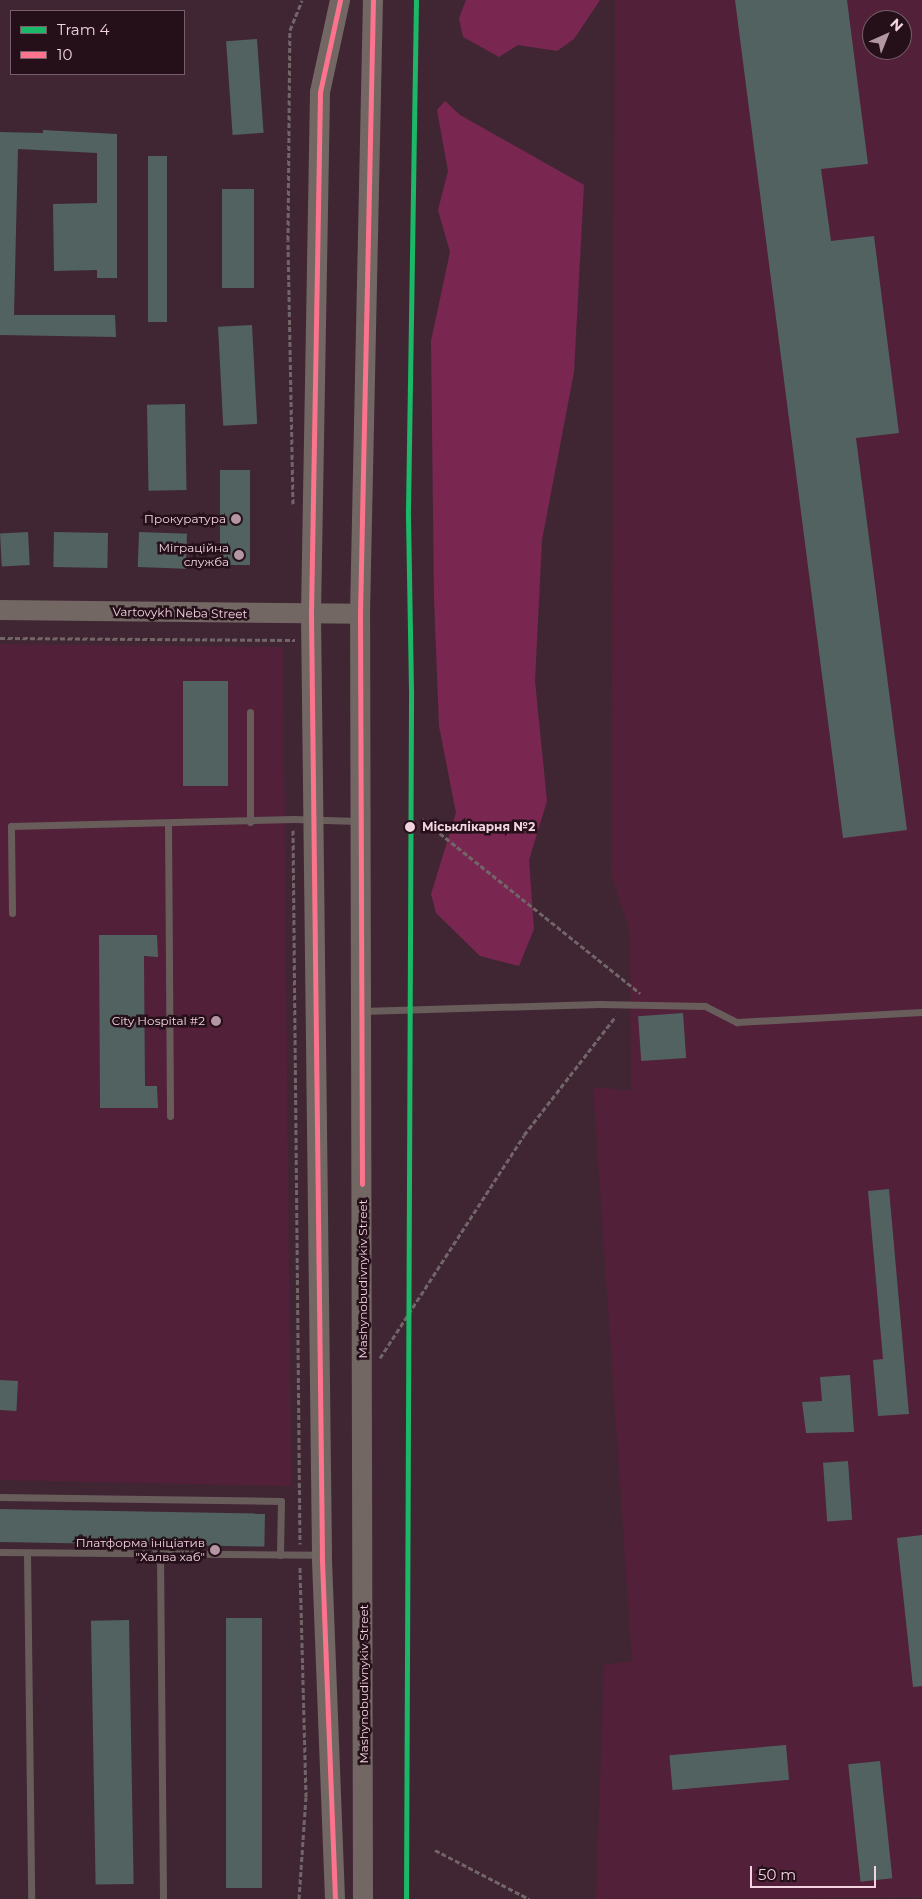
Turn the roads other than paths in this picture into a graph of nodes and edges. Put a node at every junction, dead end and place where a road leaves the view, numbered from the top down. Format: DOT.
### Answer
graph roads {
  1 [pos="340,0"];
  2 [pos="373,0"];
  3 [pos="0,610"];
  4 [pos="303,614"];
  5 [pos="360,614"];
  6 [pos="250,712"];
  7 [pos="314,821"];
  8 [pos="361,821"];
  9 [pos="250,822"];
  10 [pos="168,823"];
  11 [pos="12,913"];
  12 [pos="362,1011"];
  13 [pos="922,1012"];
  14 [pos="170,1116"];
  15 [pos="0,1497"];
  16 [pos="0,1552"];
  17 [pos="27,1552"];
  18 [pos="160,1554"];
  19 [pos="280,1555"];
  20 [pos="322,1555"];
  21 [pos="31,1899"];
  22 [pos="163,1899"];
  23 [pos="335,1899"];
  24 [pos="363,1899"];
  1 -- 4 [label="street"];
  2 -- 5 [label="street, Mashynobudivnykiv Street"];
  3 -- 4 [label="street, Vartovykh Neba Street"];
  4 -- 5 [label="street, Vartovykh Neba Street"];
  4 -- 7 [label="street"];
  5 -- 8 [label="street, Mashynobudivnykiv Street"];
  6 -- 9 [label="lane"];
  7 -- 8 [label="lane"];
  7 -- 9 [label="lane"];
  7 -- 20 [label="street"];
  8 -- 12 [label="street, Mashynobudivnykiv Street"];
  9 -- 10 [label="lane"];
  10 -- 11 [label="lane"];
  10 -- 14 [label="lane"];
  12 -- 13 [label="lane"];
  12 -- 24 [label="street, Mashynobudivnykiv Street"];
  15 -- 19 [label="lane"];
  16 -- 17 [label="lane"];
  17 -- 18 [label="lane"];
  17 -- 21 [label="lane"];
  18 -- 19 [label="lane"];
  18 -- 22 [label="lane"];
  19 -- 20 [label="lane"];
  20 -- 23 [label="street"];
}
